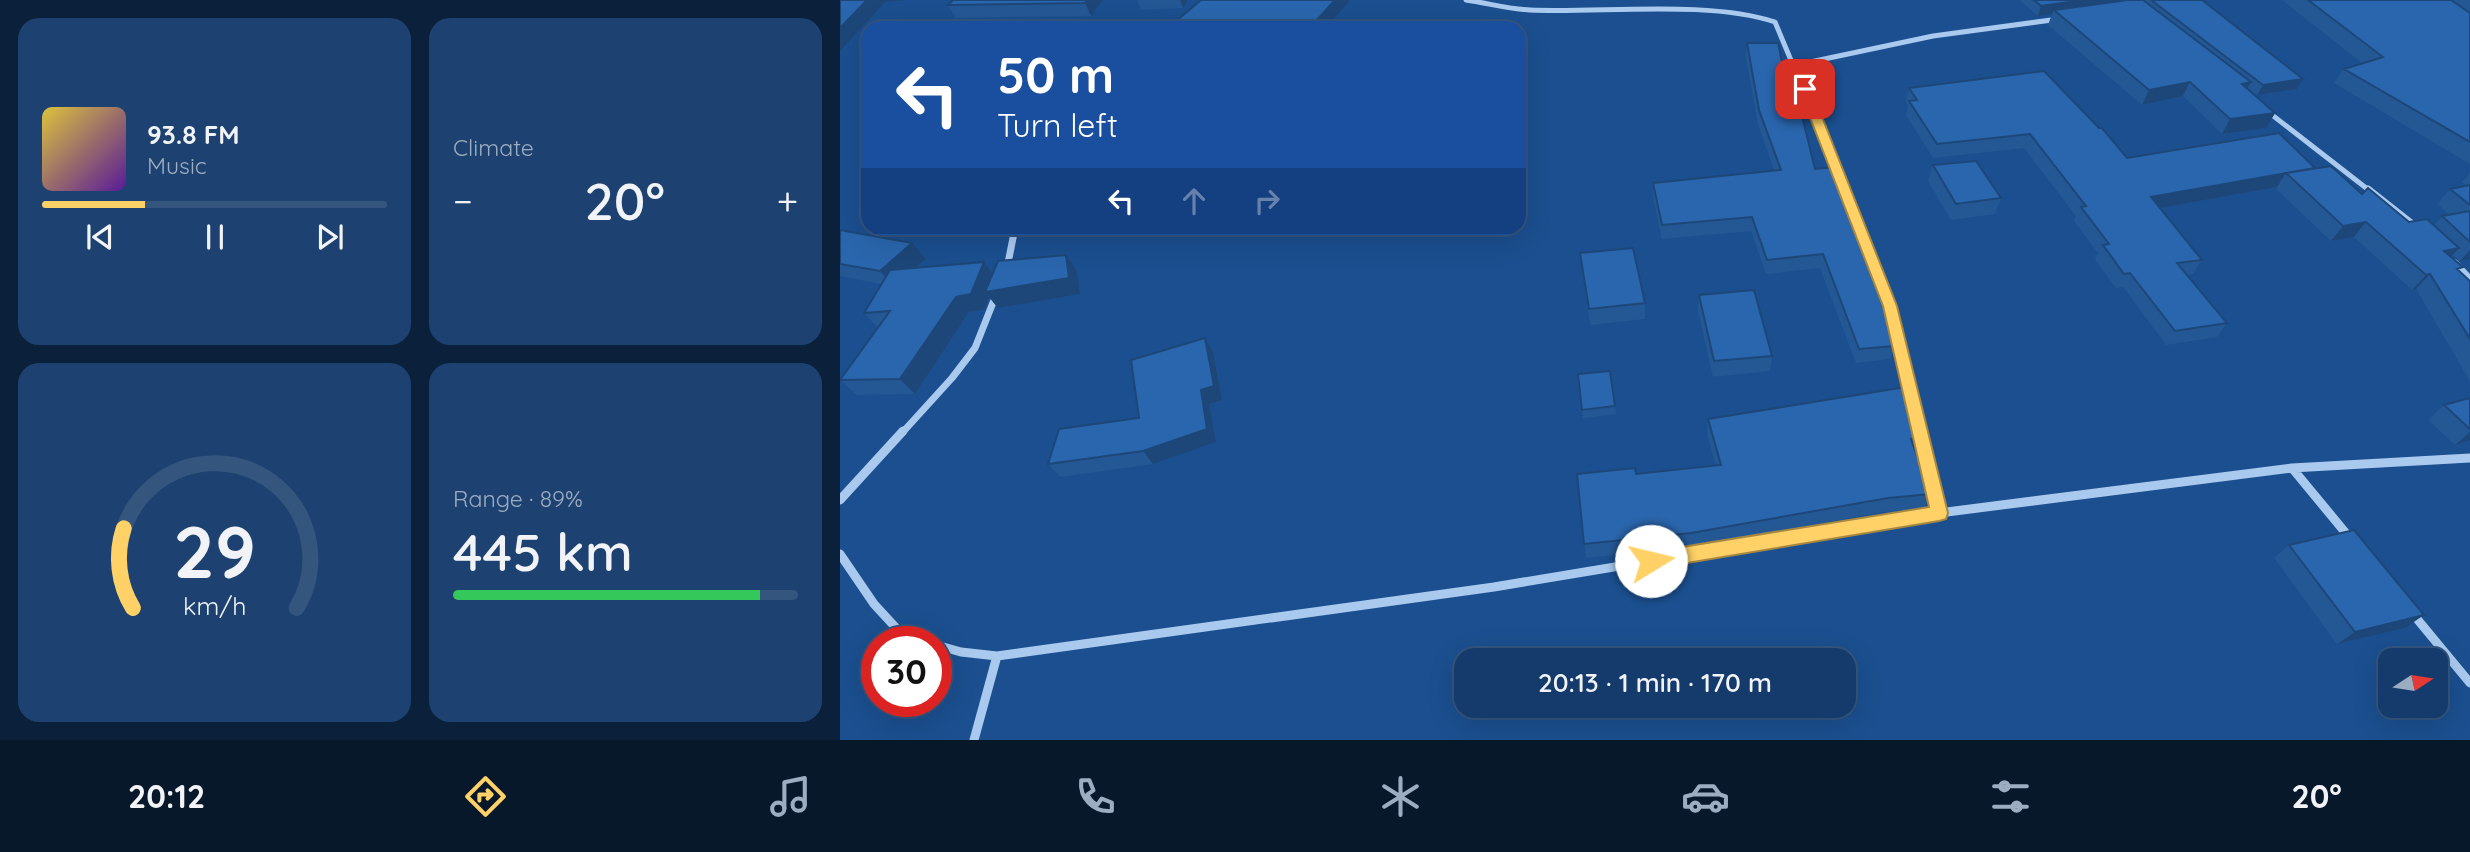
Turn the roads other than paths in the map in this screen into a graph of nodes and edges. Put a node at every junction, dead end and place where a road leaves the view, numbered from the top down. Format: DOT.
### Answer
graph roads {
  1 [pos="1465,0"];
  2 [pos="1689,2"];
  3 [pos="1762,12"];
  4 [pos="2071,17"];
  5 [pos="1796,65"];
  6 [pos="2263,108"];
  7 [pos="1840,179"];
  8 [pos="2418,228"];
  9 [pos="1013,235"];
  10 [pos="2445,254"];
  11 [pos="2470,279"];
  12 [pos="1002,280"];
  13 [pos="1880,281"];
  14 [pos="998,291"];
  15 [pos="2470,458"];
  16 [pos="2292,468"];
  17 [pos="840,500"];
  18 [pos="1939,513"];
  19 [pos="2354,543"];
  20 [pos="840,554"];
  21 [pos="2408,607"];
  22 [pos="894,626"];
  23 [pos="952,649"];
  24 [pos="997,656"];
  25 [pos="2470,683"];
  26 [pos="974,740"];
  1 -- 2 [label="street"];
  3 -- 5 [label="street"];
  4 -- 5 [label="street"];
  5 -- 7 [label="street"];
  6 -- 8 [label="street"];
  9 -- 12 [label="street"];
  10 -- 11 [label="street"];
  13 -- 18 [label="street"];
  14 -- 17 [label="street"];
  15 -- 16 [label="street"];
  16 -- 18 [label="street"];
  16 -- 19 [label="street"];
  18 -- 24 [label="street"];
  20 -- 22 [label="street"];
  21 -- 25 [label="street"];
  23 -- 24 [label="street"];
  24 -- 26 [label="street"];
}
